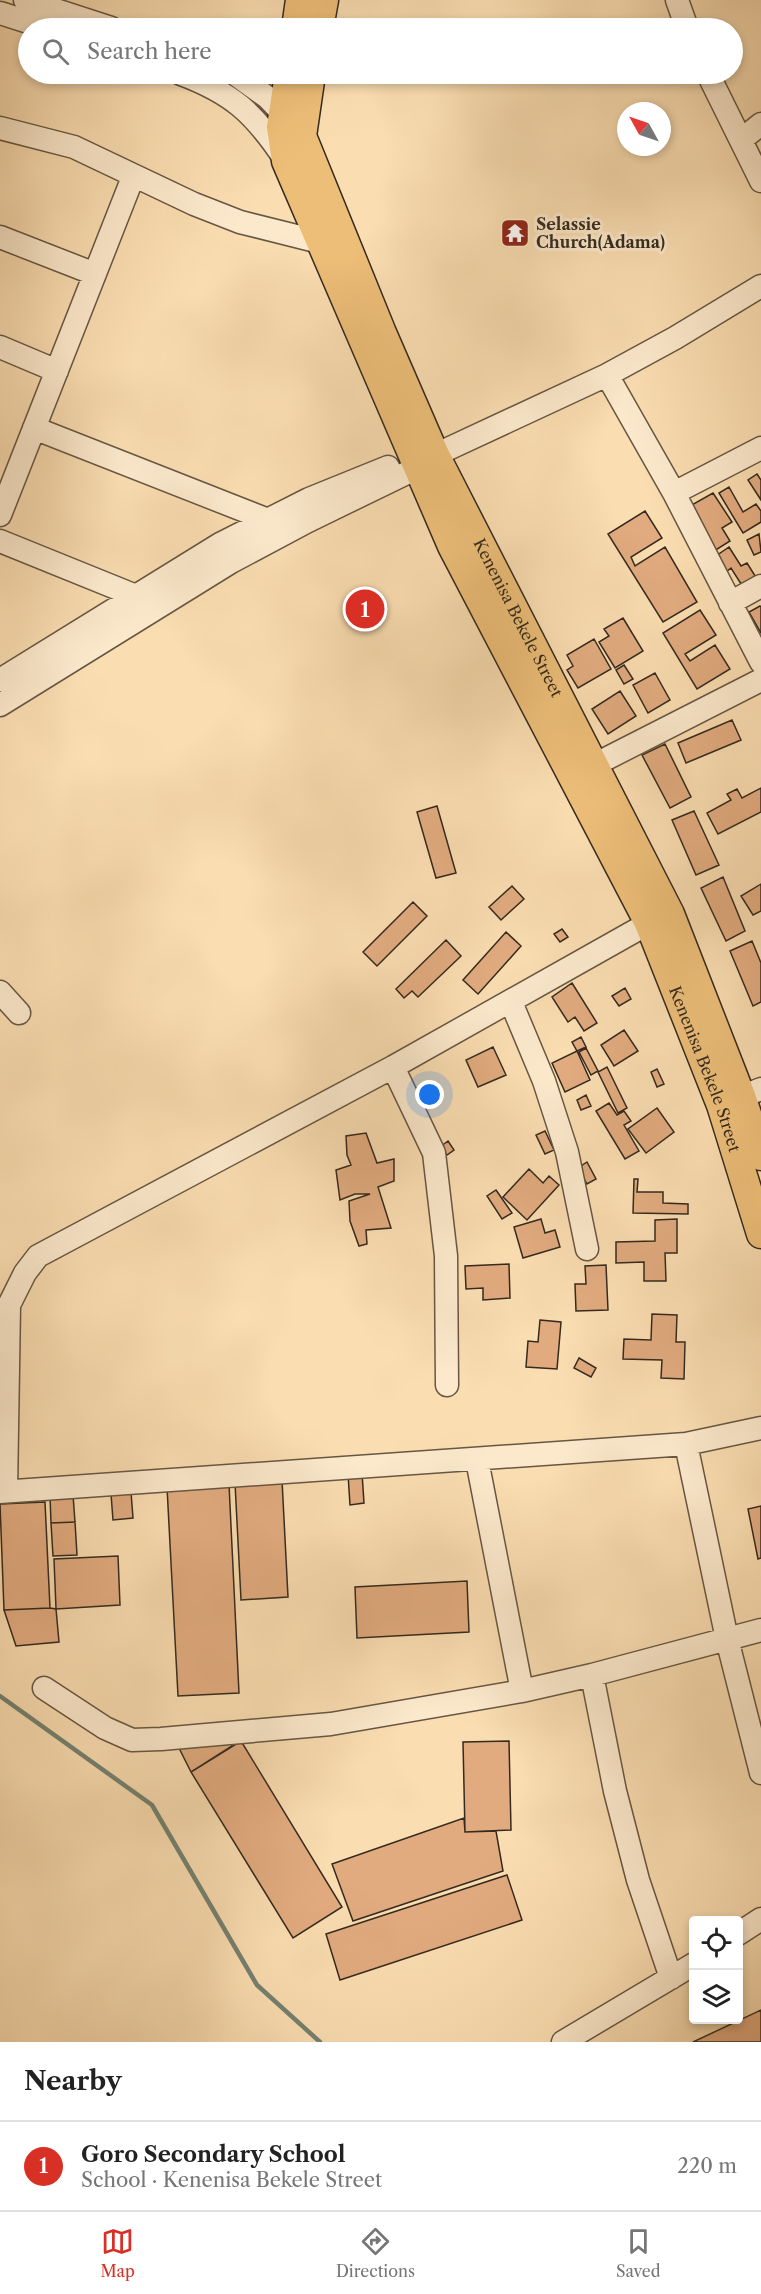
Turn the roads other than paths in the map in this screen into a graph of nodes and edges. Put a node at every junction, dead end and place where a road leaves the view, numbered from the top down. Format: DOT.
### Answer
graph roads {
  1 [pos="25,0"];
  2 [pos="300,0"];
  3 [pos="324,0"];
  4 [pos="677,0"];
  5 [pos="0,13"];
  6 [pos="80,18"];
  7 [pos="297,18"];
  8 [pos="321,18"];
  9 [pos="683,18"];
  10 [pos="18,19"];
  11 [pos="204,84"];
  12 [pos="249,84"];
  13 [pos="287,84"];
  14 [pos="309,84"];
  15 [pos="713,84"];
  16 [pos="283,113"];
  17 [pos="761,124"];
  18 [pos="0,128"];
  19 [pos="302,136"];
  20 [pos="741,140"];
  21 [pos="286,161"];
  22 [pos="134,177"];
  23 [pos="761,181"];
  24 [pos="0,237"];
  25 [pos="320,242"];
  26 [pos="95,274"];
  27 [pos="761,286"];
  28 [pos="0,348"];
  29 [pos="57,371"];
  30 [pos="607,375"];
  31 [pos="34,428"];
  32 [pos="761,448"];
  33 [pos="421,460"];
  34 [pos="7,474"];
  35 [pos="674,493"];
  36 [pos="0,515"];
  37 [pos="268,520"];
  38 [pos="0,541"];
  39 [pos="761,586"];
  40 [pos="136,596"];
  41 [pos="730,603"];
  42 [pos="761,662"];
  43 [pos="0,680"];
  44 [pos="761,680"];
  45 [pos="0,705"];
  46 [pos="594,765"];
  47 [pos="649,922"];
  48 [pos="0,992"];
  49 [pos="511,1002"];
  50 [pos="19,1013"];
  51 [pos="393,1067"];
  52 [pos="741,1097"];
  53 [pos="761,1156"];
  54 [pos="761,1234"];
  55 [pos="587,1249"];
  56 [pos="447,1385"];
  57 [pos="761,1428"];
  58 [pos="686,1444"];
  59 [pos="477,1460"];
  60 [pos="3,1491"];
  61 [pos="761,1630"];
  62 [pos="727,1639"];
  63 [pos="592,1675"];
  64 [pos="44,1688"];
  65 [pos="522,1691"];
  66 [pos="761,1773"];
  67 [pos="761,1919"];
  68 [pos="743,1931"];
  69 [pos="689,1967"];
  70 [pos="671,1978"];
  71 [pos="563,2042"];
  1 -- 6 [label="street"];
  2 -- 7 [label="main road"];
  3 -- 8 [label="main road"];
  4 -- 9 [label="street"];
  5 -- 10 [label="street"];
  11 -- 21 [label="street"];
  12 -- 16 [label="street"];
  13 -- 16 [label="main road"];
  14 -- 19 [label="main road, Kenenisa Bekele Street"];
  15 -- 20 [label="street"];
  16 -- 19 [label="street"];
  16 -- 21 [label="main road"];
  17 -- 20 [label="street"];
  18 -- 22 [label="street"];
  19 -- 33 [label="main road, Kenenisa Bekele Street"];
  20 -- 23 [label="street"];
  21 -- 25 [label="main road"];
  22 -- 25 [label="street"];
  22 -- 26 [label="street"];
  24 -- 26 [label="street"];
  25 -- 33 [label="main road"];
  26 -- 29 [label="street"];
  27 -- 30 [label="street"];
  28 -- 29 [label="street"];
  29 -- 31 [label="street"];
  30 -- 33 [label="street"];
  30 -- 35 [label="street"];
  31 -- 34 [label="street"];
  31 -- 37 [label="street"];
  32 -- 35 [label="street"];
  33 -- 37 [label="street"];
  33 -- 45 [label="street"];
  33 -- 46 [label="main road, Kenenisa Bekele Street"];
  33 -- 47 [label="main road, Kenenisa Bekele Street"];
  34 -- 36 [label="street"];
  35 -- 41 [label="street"];
  37 -- 40 [label="street"];
  38 -- 40 [label="street"];
  39 -- 41 [label="street"];
  40 -- 43 [label="street"];
  41 -- 42 [label="street"];
  44 -- 46 [label="street"];
  46 -- 52 [label="main road, Kenenisa Bekele Street"];
  47 -- 49 [label="street"];
  47 -- 52 [label="main road, Kenenisa Bekele Street"];
  48 -- 50 [label="street"];
  49 -- 51 [label="street"];
  49 -- 55 [label="street"];
  51 -- 56 [label="street"];
  51 -- 60 [label="street"];
  52 -- 53 [label="main road, Kenenisa Bekele Street"];
  52 -- 54 [label="main road, Kenenisa Bekele Street"];
  57 -- 58 [label="street"];
  58 -- 59 [label="street"];
  58 -- 62 [label="street"];
  59 -- 60 [label="street"];
  59 -- 65 [label="street"];
  61 -- 62 [label="street"];
  62 -- 63 [label="street"];
  62 -- 66 [label="street"];
  63 -- 65 [label="street"];
  63 -- 70 [label="street"];
  64 -- 65 [label="street"];
  67 -- 68 [label="street"];
  69 -- 70 [label="street"];
  70 -- 71 [label="street"];
}
